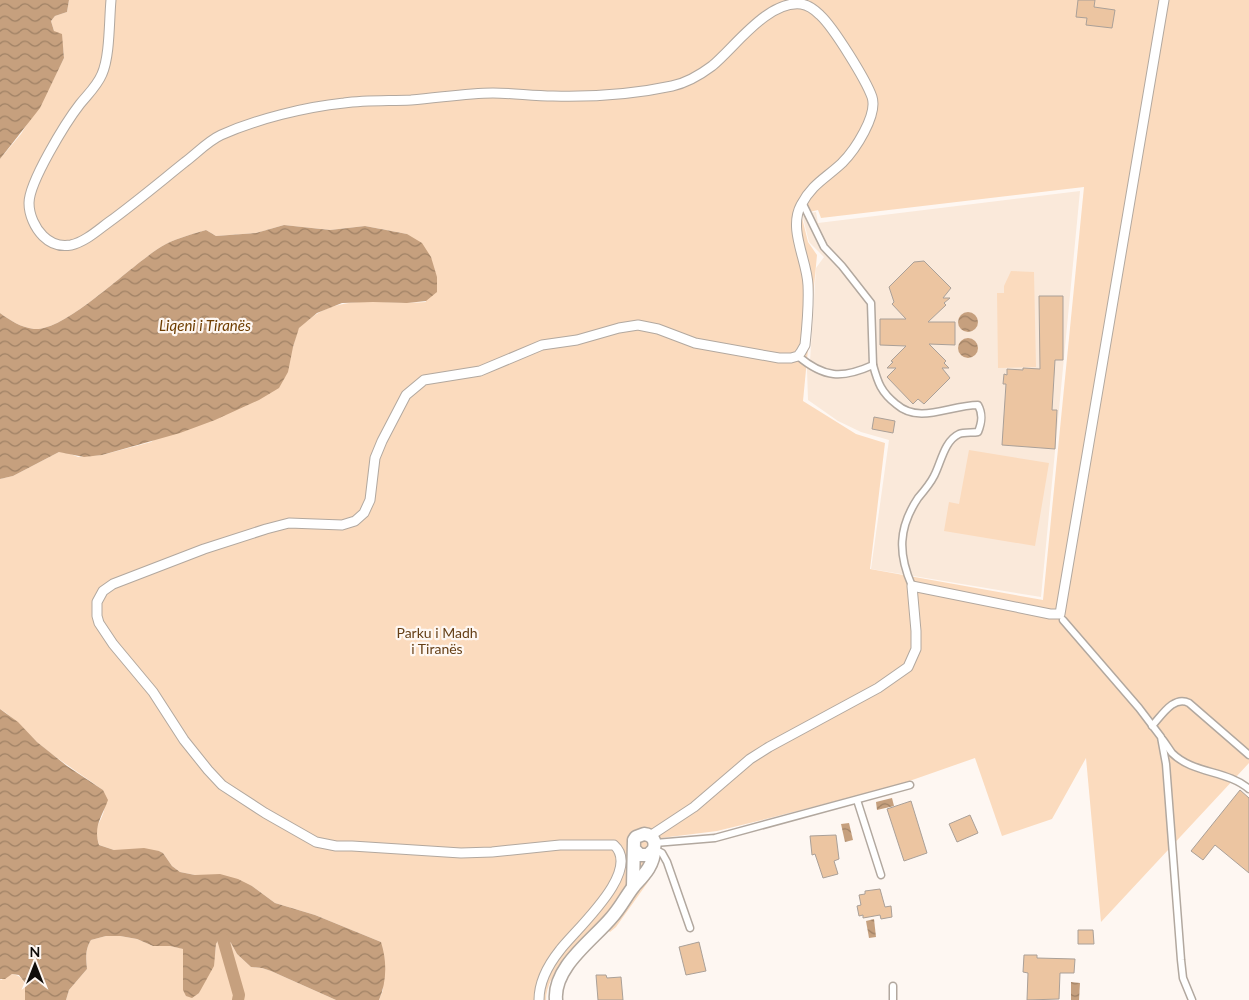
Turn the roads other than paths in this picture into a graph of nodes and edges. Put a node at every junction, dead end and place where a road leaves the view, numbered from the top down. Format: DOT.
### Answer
graph roads {
  1 [pos="111,0"];
  2 [pos="1164,0"];
  3 [pos="802,202"];
  4 [pos="798,356"];
  5 [pos="873,365"];
  6 [pos="912,586"];
  7 [pos="1061,617"];
  8 [pos="1152,726"];
  9 [pos="1161,737"];
  10 [pos="1249,755"];
  11 [pos="910,785"];
  12 [pos="1249,789"];
  13 [pos="858,800"];
  14 [pos="653,845"];
  15 [pos="634,849"];
  16 [pos="881,876"];
  17 [pos="633,887"];
  18 [pos="690,928"];
  19 [pos="893,986"];
  20 [pos="539,1000"];
  21 [pos="556,1000"];
  22 [pos="893,1000"];
  23 [pos="1192,1000"];
  1 -- 3 [label="street"];
  2 -- 7 [label="street"];
  3 -- 4 [label="street"];
  3 -- 5 [label="lane"];
  4 -- 5 [label="lane"];
  4 -- 20 [label="street"];
  5 -- 6 [label="lane"];
  6 -- 7 [label="street"];
  6 -- 14 [label="street"];
  7 -- 8 [label="lane"];
  8 -- 9 [label="lane"];
  8 -- 10 [label="lane"];
  9 -- 12 [label="lane"];
  9 -- 23 [label="lane"];
  11 -- 13 [label="lane"];
  13 -- 14 [label="lane"];
  13 -- 16 [label="lane"];
  14 -- 15 [label="street"];
  14 -- 15 [label="street"];
  14 -- 17 [label="street"];
  14 -- 18 [label="lane"];
  15 -- 17 [label="street"];
  17 -- 21 [label="street"];
  19 -- 22 [label="lane"];
}
